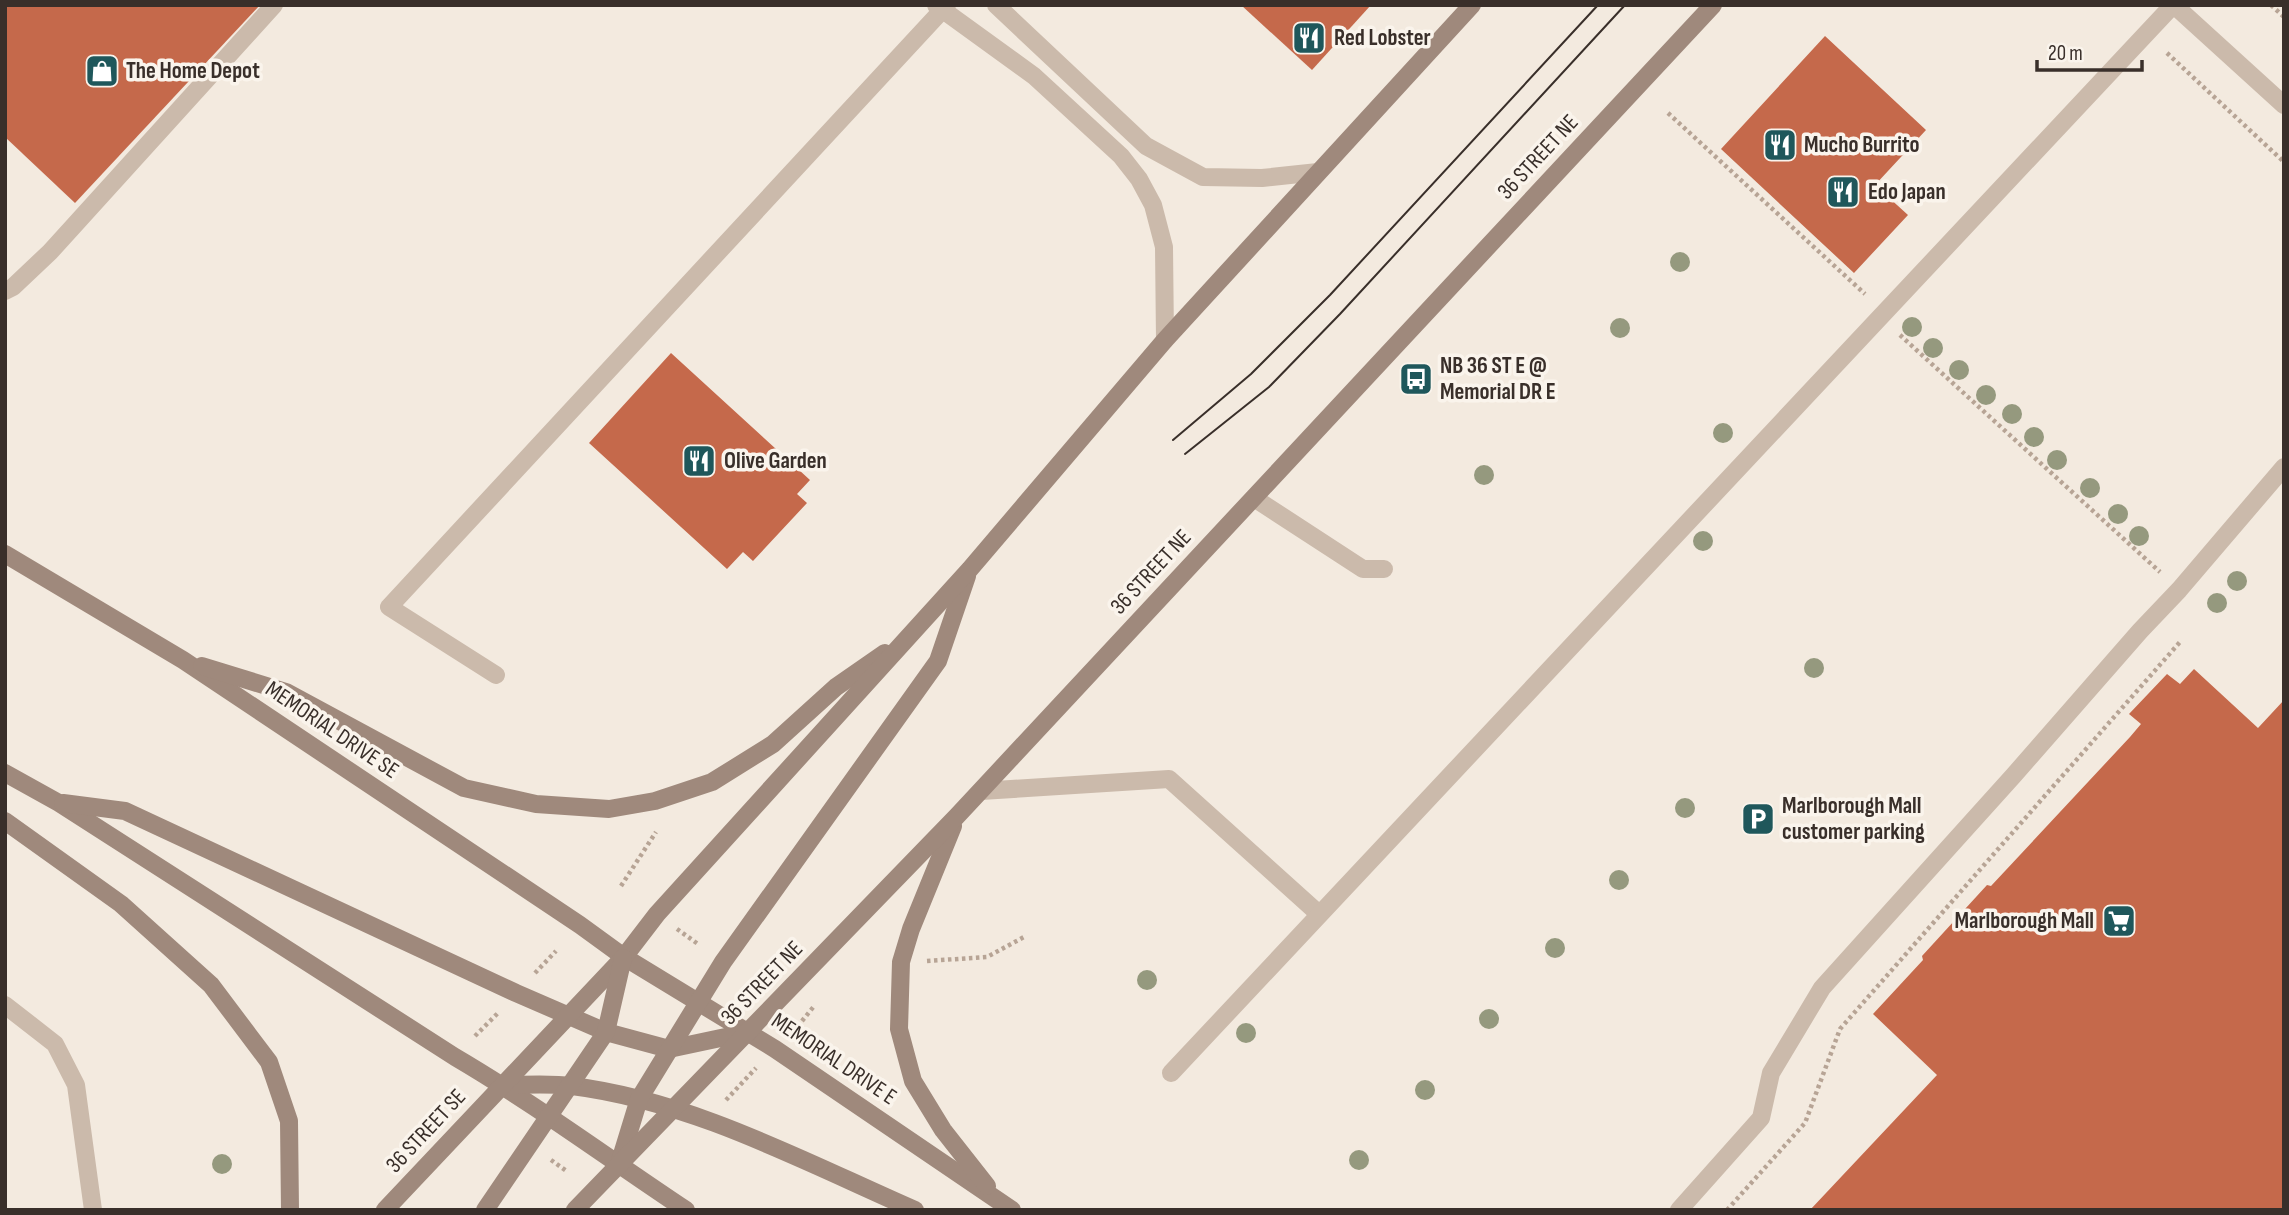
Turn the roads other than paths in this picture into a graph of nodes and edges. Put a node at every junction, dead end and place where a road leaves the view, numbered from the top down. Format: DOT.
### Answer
graph roads {
  1 [pos="274,5"];
  2 [pos="996,5"];
  3 [pos="1472,5"];
  4 [pos="1713,5"];
  5 [pos="2174,5"];
  6 [pos="942,7"];
  7 [pos="2284,105"];
  8 [pos="1318,172"];
  9 [pos="5,291"];
  10 [pos="1165,340"];
  11 [pos="2284,467"];
  12 [pos="1254,498"];
  13 [pos="5,554"];
  14 [pos="970,569"];
  15 [pos="1384,569"];
  16 [pos="908,638"];
  17 [pos="183,660"];
  18 [pos="496,675"];
  19 [pos="5,773"];
  20 [pos="981,791"];
  21 [pos="59,803"];
  22 [pos="957,816"];
  23 [pos="5,821"];
  24 [pos="1319,914"];
  25 [pos="624,957"];
  26 [pos="698,1001"];
  27 [pos="5,1005"];
  28 [pos="569,1017"];
  29 [pos="606,1032"];
  30 [pos="749,1032"];
  31 [pos="669,1049"];
  32 [pos="1171,1073"];
  33 [pos="502,1085"];
  34 [pos="570,1086"];
  35 [pos="639,1099"];
  36 [pos="674,1109"];
  37 [pos="550,1117"];
  38 [pos="619,1166"];
  39 [pos="1005,1205"];
  40 [pos="93,1210"];
  41 [pos="290,1210"];
  42 [pos="385,1210"];
  43 [pos="485,1210"];
  44 [pos="575,1210"];
  45 [pos="687,1210"];
  46 [pos="915,1210"];
  47 [pos="1679,1210"];
  1 -- 9 [label="lane"];
  2 -- 8 [label="lane"];
  3 -- 8 [label="main road"];
  4 -- 12 [label="main road, 36 STREET NE"];
  5 -- 7 [label="lane"];
  5 -- 24 [label="lane"];
  6 -- 10 [label="lane"];
  6 -- 18 [label="lane"];
  8 -- 10 [label="main road"];
  10 -- 14 [label="main road"];
  11 -- 47 [label="lane"];
  12 -- 15 [label="lane"];
  12 -- 20 [label="main road, 36 STREET NE"];
  13 -- 17 [label="main road, MEMORIAL DRIVE SE"];
  14 -- 16 [label="main road"];
  14 -- 26 [label="main road"];
  16 -- 17 [label="main road"];
  16 -- 25 [label="main road"];
  17 -- 25 [label="main road, MEMORIAL DRIVE SE"];
  19 -- 21 [label="main road"];
  20 -- 22 [label="main road, 36 STREET NE"];
  20 -- 24 [label="lane"];
  21 -- 28 [label="main road"];
  21 -- 33 [label="main road"];
  22 -- 30 [label="main road, 36 STREET NE"];
  22 -- 39 [label="main road"];
  23 -- 41 [label="main road"];
  24 -- 32 [label="lane"];
  25 -- 26 [label="main road, MEMORIAL DRIVE E"];
  25 -- 28 [label="main road"];
  25 -- 29 [label="main road"];
  26 -- 30 [label="main road, MEMORIAL DRIVE E"];
  26 -- 31 [label="main road"];
  27 -- 40 [label="lane"];
  28 -- 29 [label="main road"];
  28 -- 33 [label="main road"];
  29 -- 31 [label="main road"];
  29 -- 34 [label="main road"];
  30 -- 31 [label="main road"];
  30 -- 36 [label="main road, 36 STREET NE"];
  30 -- 39 [label="main road, MEMORIAL DRIVE E"];
  31 -- 35 [label="main road"];
  33 -- 34 [label="main road"];
  33 -- 37 [label="main road"];
  33 -- 42 [label="main road, 36 STREET SE"];
  34 -- 35 [label="main road"];
  34 -- 37 [label="main road"];
  35 -- 36 [label="main road"];
  35 -- 38 [label="main road"];
  36 -- 38 [label="main road, 36 STREET NE"];
  36 -- 46 [label="main road"];
  37 -- 38 [label="main road"];
  37 -- 43 [label="main road"];
  38 -- 44 [label="main road"];
  38 -- 45 [label="main road"];
}
